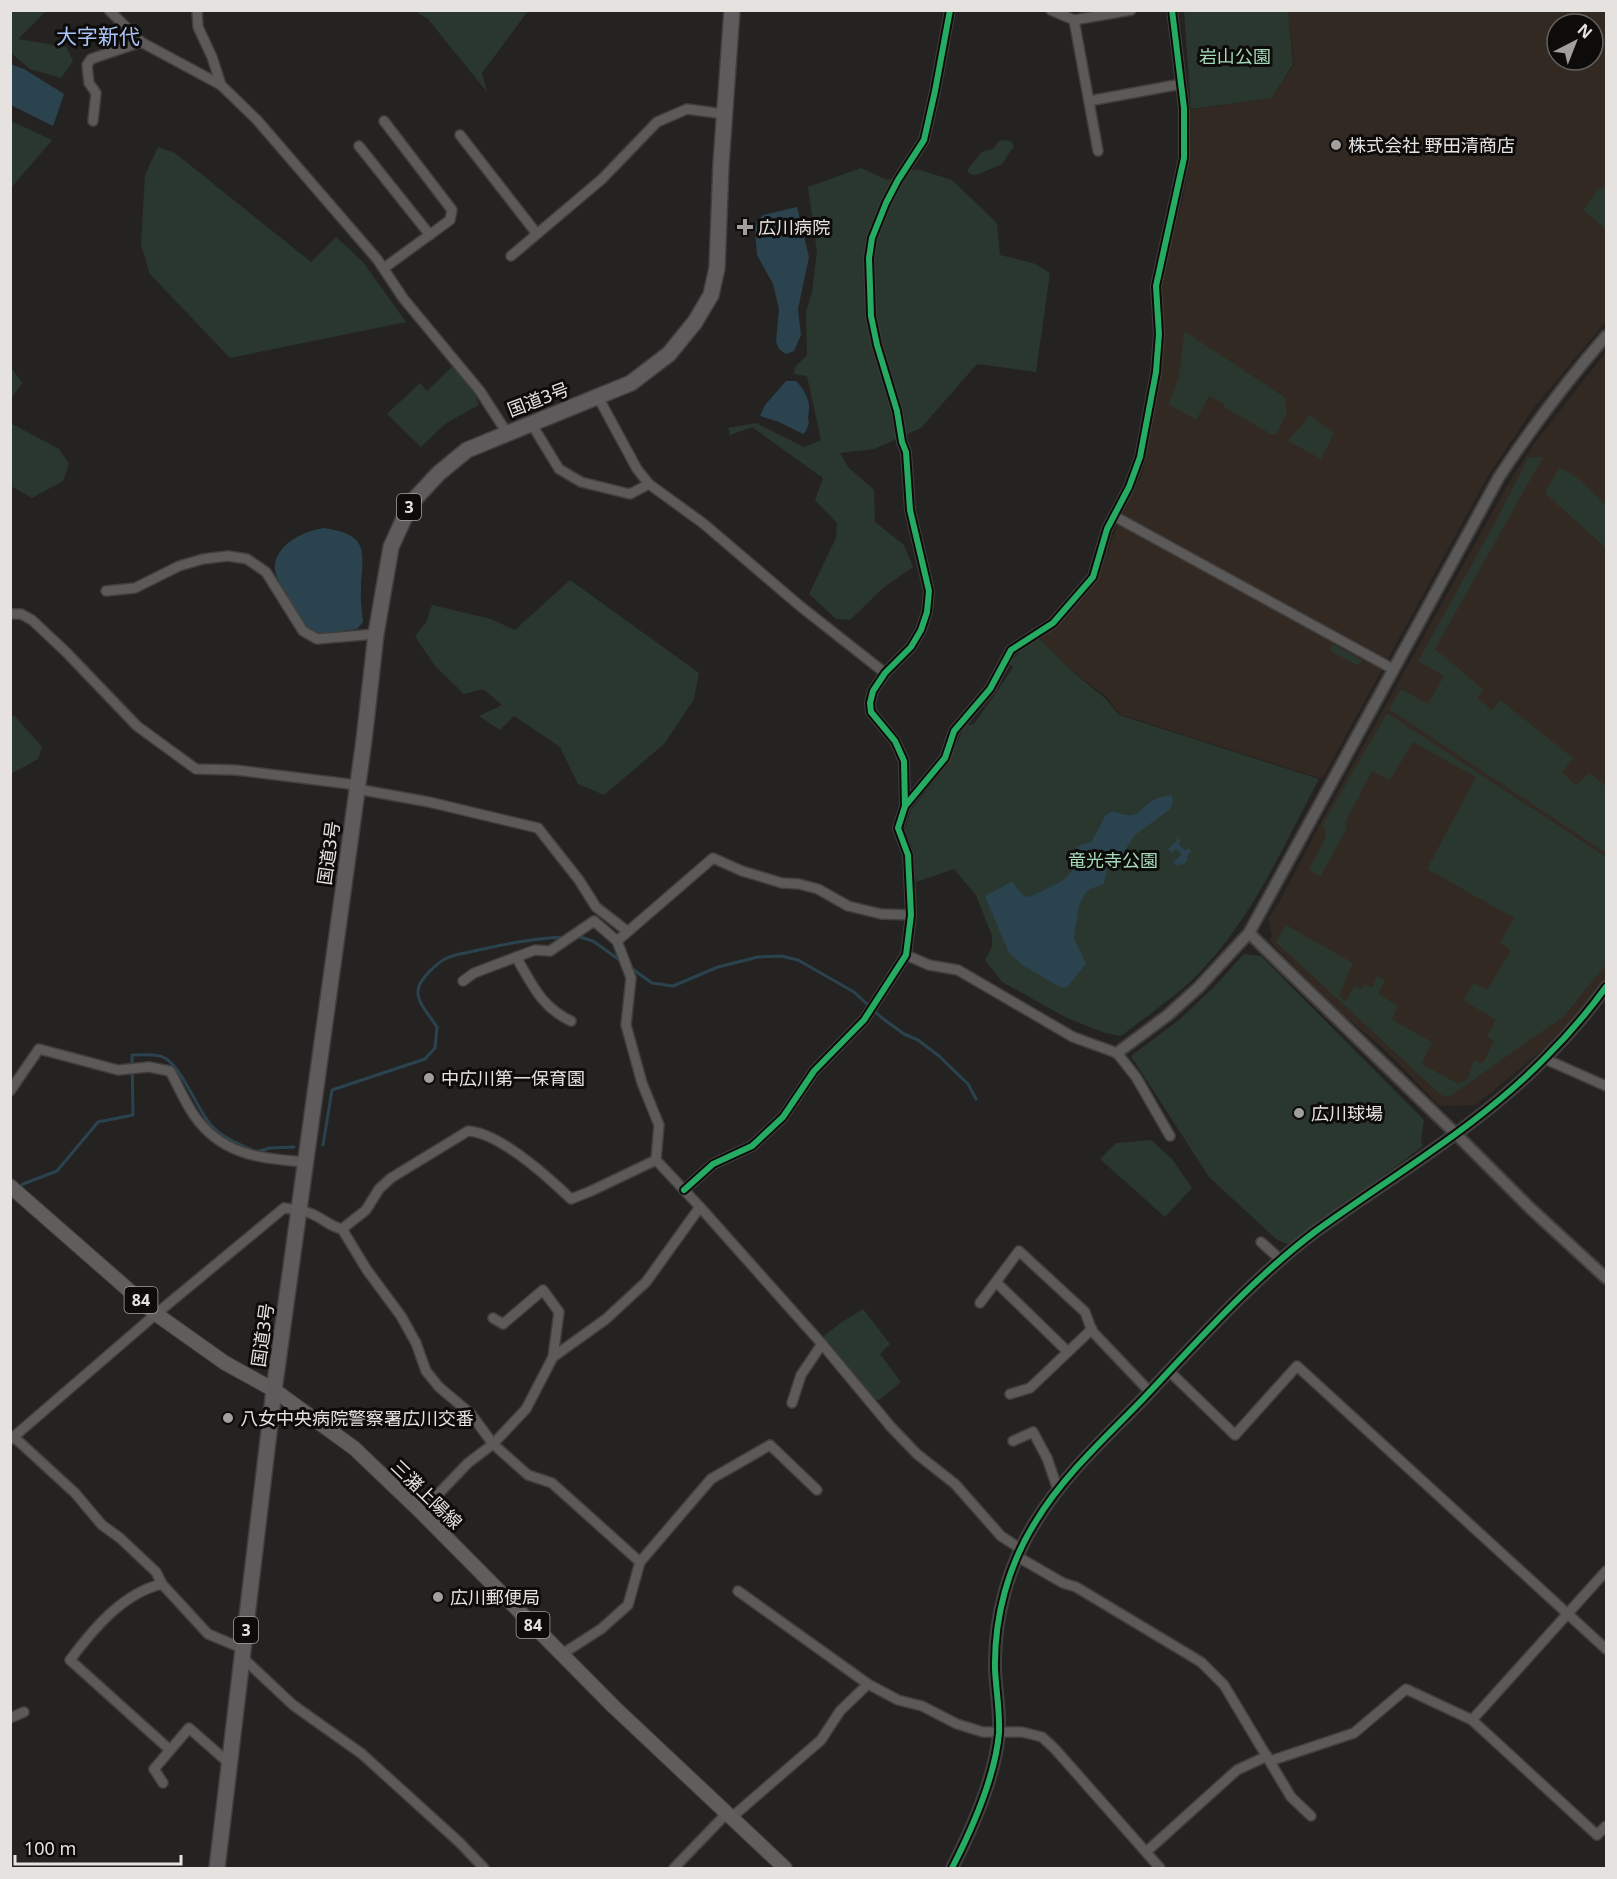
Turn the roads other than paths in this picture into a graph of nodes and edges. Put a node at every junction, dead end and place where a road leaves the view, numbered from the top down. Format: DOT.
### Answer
graph roads {
  1 [pos="109,10"];
  2 [pos="197,10"];
  3 [pos="732,10"];
  4 [pos="950,10"];
  5 [pos="1051,10"];
  6 [pos="1131,10"];
  7 [pos="1172,10"];
  8 [pos="1074,20"];
  9 [pos="141,42"];
  10 [pos="1181,84"];
  11 [pos="221,85"];
  12 [pos="1089,101"];
  13 [pos="724,114"];
  14 [pos="93,121"];
  15 [pos="384,121"];
  16 [pos="460,135"];
  17 [pos="359,146"];
  18 [pos="1098,151"];
  19 [pos="537,234"];
  20 [pos="430,235"];
  21 [pos="511,256"];
  22 [pos="384,268"];
  23 [pos="1606,336"];
  24 [pos="598,397"];
  25 [pos="531,423"];
  26 [pos="507,433"];
  27 [pos="649,484"];
  28 [pos="1114,516"];
  29 [pos="106,591"];
  30 [pos="10,614"];
  31 [pos="376,634"];
  32 [pos="1393,669"];
  33 [pos="885,673"];
  34 [pos="357,787"];
  35 [pos="905,806"];
  36 [pos="911,915"];
  37 [pos="627,931"];
  38 [pos="1249,933"];
  39 [pos="617,941"];
  40 [pos="906,955"];
  41 [pos="516,957"];
  42 [pos="463,981"];
  43 [pos="1606,987"];
  44 [pos="571,1022"];
  45 [pos="1117,1053"];
  46 [pos="1545,1059"];
  47 [pos="1606,1086"];
  48 [pos="10,1091"];
  49 [pos="1456,1134"];
  50 [pos="1170,1136"];
  51 [pos="656,1160"];
  52 [pos="305,1162"];
  53 [pos="14,1189"];
  54 [pos="684,1190"];
  55 [pos="700,1207"];
  56 [pos="299,1209"];
  57 [pos="342,1229"];
  58 [pos="1261,1242"];
  59 [pos="1281,1260"];
  60 [pos="1606,1278"];
  61 [pos="997,1283"];
  62 [pos="980,1303"];
  63 [pos="156,1314"];
  64 [pos="493,1318"];
  65 [pos="1092,1329"];
  66 [pos="822,1344"];
  67 [pos="1067,1350"];
  68 [pos="553,1358"];
  69 [pos="1169,1371"];
  70 [pos="274,1390"];
  71 [pos="1150,1392"];
  72 [pos="1010,1394"];
  73 [pos="792,1403"];
  74 [pos="12,1438"];
  75 [pos="1013,1441"];
  76 [pos="493,1444"];
  77 [pos="817,1490"];
  78 [pos="1058,1490"];
  79 [pos="421,1512"];
  80 [pos="1019,1553"];
  81 [pos="640,1562"];
  82 [pos="1606,1571"];
  83 [pos="162,1584"];
  84 [pos="738,1591"];
  85 [pos="1568,1613"];
  86 [pos="1606,1649"];
  87 [pos="243,1653"];
  88 [pos="562,1654"];
  89 [pos="868,1684"];
  90 [pos="24,1712"];
  91 [pos="10,1718"];
  92 [pos="1472,1720"];
  93 [pos="999,1733"];
  94 [pos="170,1750"];
  95 [pos="1268,1759"];
  96 [pos="230,1764"];
  97 [pos="163,1783"];
  98 [pos="729,1815"];
  99 [pos="1311,1816"];
  100 [pos="1606,1826"];
  101 [pos="1146,1852"];
  102 [pos="217,1869"];
  103 [pos="484,1869"];
  104 [pos="674,1869"];
  105 [pos="785,1869"];
  106 [pos="952,1869"];
  107 [pos="1160,1869"];
  1 -- 9 [label="street"];
  2 -- 11 [label="street"];
  3 -- 13 [label="highway, 国道3号 / 3"];
  4 -- 33 [label="street"];
  5 -- 8 [label="street"];
  6 -- 8 [label="street"];
  7 -- 10 [label="street"];
  8 -- 12 [label="street"];
  9 -- 11 [label="street"];
  9 -- 14 [label="street"];
  10 -- 12 [label="street"];
  10 -- 28 [label="street"];
  11 -- 22 [label="street"];
  12 -- 18 [label="street"];
  13 -- 19 [label="street"];
  13 -- 24 [label="highway, 国道3号 / 3"];
  15 -- 20 [label="street"];
  16 -- 19 [label="street"];
  17 -- 20 [label="street"];
  19 -- 21 [label="street"];
  20 -- 22 [label="street"];
  22 -- 26 [label="street"];
  23 -- 32 [label="street"];
  24 -- 25 [label="highway, 国道3号 / 3"];
  24 -- 27 [label="street"];
  25 -- 26 [label="highway, 国道3号 / 3"];
  25 -- 27 [label="street"];
  26 -- 31 [label="highway, 国道3号 / 3"];
  27 -- 33 [label="street"];
  28 -- 32 [label="street"];
  28 -- 35 [label="street"];
  29 -- 31 [label="street"];
  30 -- 34 [label="street"];
  31 -- 34 [label="highway, 国道3号 / 3"];
  32 -- 38 [label="street"];
  33 -- 35 [label="street"];
  34 -- 37 [label="street"];
  34 -- 52 [label="highway, 国道3号 / 3"];
  35 -- 36 [label="street"];
  36 -- 37 [label="street"];
  36 -- 40 [label="street"];
  37 -- 39 [label="street"];
  38 -- 45 [label="street"];
  38 -- 49 [label="street"];
  39 -- 41 [label="street"];
  39 -- 51 [label="street"];
  40 -- 45 [label="street"];
  40 -- 54 [label="street"];
  41 -- 42 [label="street"];
  41 -- 44 [label="street"];
  43 -- 46 [label="street"];
  45 -- 50 [label="street"];
  46 -- 47 [label="street"];
  46 -- 49 [label="street"];
  48 -- 52 [label="street"];
  49 -- 59 [label="street"];
  49 -- 60 [label="street"];
  51 -- 54 [label="street"];
  51 -- 57 [label="street"];
  52 -- 56 [label="highway, 国道3号 / 3"];
  53 -- 63 [label="main road, 三潴上陽線 / 84"];
  54 -- 55 [label="street"];
  55 -- 66 [label="street"];
  55 -- 68 [label="street"];
  56 -- 57 [label="street"];
  56 -- 63 [label="street"];
  56 -- 70 [label="highway, 国道3号 / 3"];
  57 -- 76 [label="street"];
  58 -- 59 [label="street"];
  59 -- 69 [label="street"];
  61 -- 62 [label="street"];
  61 -- 65 [label="street"];
  61 -- 67 [label="street"];
  63 -- 70 [label="main road, 三潴上陽線 / 84"];
  63 -- 74 [label="street"];
  64 -- 68 [label="street"];
  65 -- 67 [label="street"];
  65 -- 71 [label="street"];
  66 -- 73 [label="street"];
  66 -- 80 [label="street"];
  67 -- 72 [label="street"];
  68 -- 76 [label="street"];
  69 -- 71 [label="street"];
  69 -- 85 [label="street"];
  70 -- 79 [label="main road, 三潴上陽線 / 84"];
  70 -- 87 [label="highway, 国道3号 / 3"];
  71 -- 78 [label="street"];
  74 -- 83 [label="street"];
  75 -- 78 [label="street"];
  76 -- 79 [label="street"];
  76 -- 81 [label="street"];
  77 -- 81 [label="street"];
  78 -- 80 [label="street"];
  79 -- 88 [label="main road, 三潴上陽線 / 84"];
  80 -- 93 [label="street"];
  80 -- 95 [label="street"];
  81 -- 88 [label="street"];
  82 -- 85 [label="street"];
  83 -- 87 [label="street"];
  83 -- 94 [label="street"];
  84 -- 89 [label="street"];
  85 -- 86 [label="street"];
  85 -- 92 [label="street"];
  87 -- 96 [label="highway, 国道3号 / 3"];
  87 -- 103 [label="street"];
  88 -- 98 [label="main road, 三潴上陽線 / 84"];
  89 -- 93 [label="street"];
  89 -- 98 [label="street"];
  90 -- 91 [label="street"];
  92 -- 95 [label="street"];
  92 -- 100 [label="street"];
  93 -- 101 [label="street"];
  93 -- 106 [label="street"];
  94 -- 96 [label="street"];
  94 -- 97 [label="street"];
  95 -- 99 [label="street"];
  95 -- 101 [label="street"];
  96 -- 102 [label="highway, 国道3号 / 3"];
  98 -- 104 [label="street"];
  98 -- 105 [label="main road, 三潴上陽線 / 84"];
  101 -- 107 [label="street"];
}
